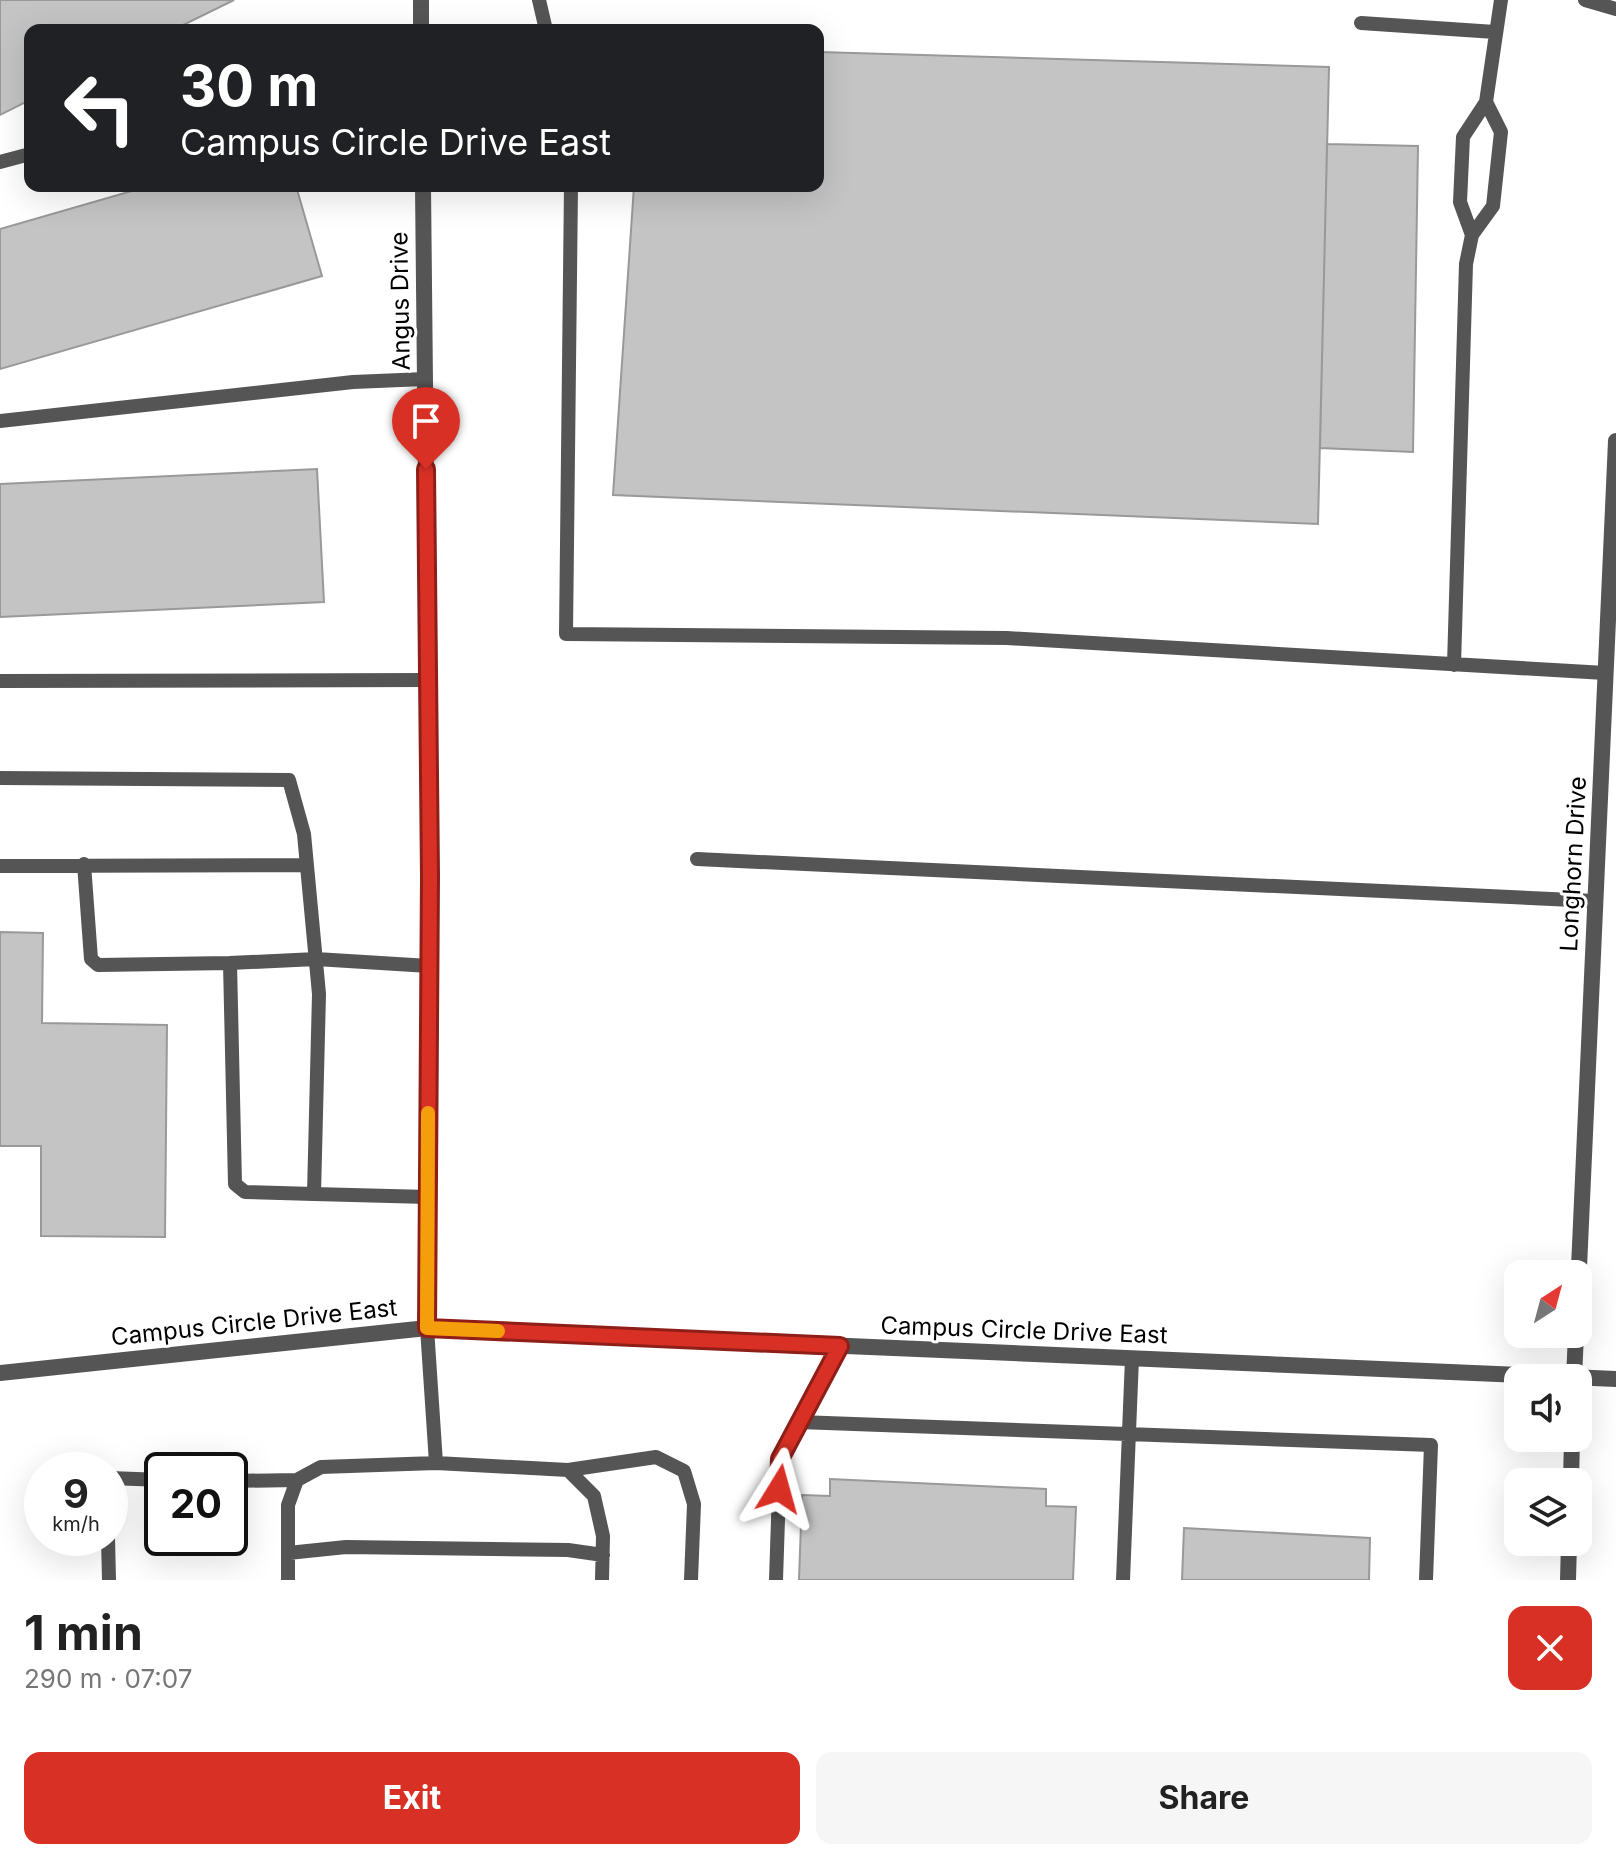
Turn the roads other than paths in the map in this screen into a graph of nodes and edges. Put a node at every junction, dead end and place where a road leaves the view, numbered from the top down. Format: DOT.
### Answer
graph roads {
  1 [pos="421,0"];
  2 [pos="539,0"];
  3 [pos="1501,0"];
  4 [pos="1585,0"];
  5 [pos="1616,9"];
  6 [pos="1361,23"];
  7 [pos="421,24"];
  8 [pos="545,24"];
  9 [pos="1495,32"];
  10 [pos="1486,102"];
  11 [pos="24,156"];
  12 [pos="0,162"];
  13 [pos="423,192"];
  14 [pos="571,192"];
  15 [pos="1472,235"];
  16 [pos="425,379"];
  17 [pos="0,421"];
  18 [pos="1616,441"];
  19 [pos="1454,665"];
  20 [pos="1605,673"];
  21 [pos="428,680"];
  22 [pos="0,681"];
  23 [pos="0,778"];
  24 [pos="697,859"];
  25 [pos="84,864"];
  26 [pos="306,865"];
  27 [pos="0,866"];
  28 [pos="1595,901"];
  29 [pos="316,959"];
  30 [pos="230,963"];
  31 [pos="429,966"];
  32 [pos="314,1194"];
  33 [pos="428,1197"];
  34 [pos="1579,1260"];
  35 [pos="427,1328"];
  36 [pos="840,1346"];
  37 [pos="1132,1358"];
  38 [pos="0,1373"];
  39 [pos="1504,1375"];
  40 [pos="1592,1378"];
  41 [pos="1616,1379"];
  42 [pos="799,1422"];
  43 [pos="1130,1435"];
  44 [pos="436,1463"];
  45 [pos="568,1470"];
  46 [pos="297,1480"];
  47 [pos="248,1481"];
  48 [pos="288,1553"];
  49 [pos="603,1555"];
  50 [pos="108,1556"];
  51 [pos="1569,1556"];
  52 [pos="109,1580"];
  53 [pos="288,1580"];
  54 [pos="602,1580"];
  55 [pos="691,1580"];
  56 [pos="776,1580"];
  57 [pos="1123,1580"];
  58 [pos="1426,1580"];
  59 [pos="1568,1580"];
  1 -- 7 [label="street"];
  2 -- 8 [label="lane"];
  3 -- 9 [label="lane"];
  4 -- 5 [label="lane"];
  6 -- 9 [label="lane"];
  9 -- 10 [label="lane"];
  10 -- 15 [label="lane"];
  10 -- 15 [label="lane"];
  11 -- 12 [label="lane"];
  13 -- 16 [label="street, Angus Drive"];
  14 -- 19 [label="lane"];
  15 -- 19 [label="lane"];
  16 -- 17 [label="lane"];
  16 -- 21 [label="street, Angus Drive"];
  18 -- 20 [label="street, Longhorn Drive"];
  19 -- 20 [label="lane"];
  20 -- 28 [label="street, Longhorn Drive"];
  21 -- 22 [label="lane"];
  21 -- 31 [label="street, Angus Drive"];
  23 -- 26 [label="lane"];
  24 -- 28 [label="lane"];
  25 -- 26 [label="lane"];
  25 -- 27 [label="lane"];
  25 -- 30 [label="lane"];
  26 -- 29 [label="lane"];
  28 -- 34 [label="street, Longhorn Drive"];
  29 -- 30 [label="lane"];
  29 -- 31 [label="lane"];
  29 -- 32 [label="lane"];
  30 -- 32 [label="lane"];
  31 -- 33 [label="street, Angus Drive"];
  32 -- 33 [label="lane"];
  33 -- 35 [label="street, Angus Drive"];
  35 -- 36 [label="street, Campus Circle Drive East"];
  35 -- 38 [label="street, Campus Circle Drive East"];
  35 -- 44 [label="lane"];
  36 -- 37 [label="street, Campus Circle Drive East"];
  36 -- 42 [label="lane"];
  37 -- 39 [label="street, Campus Circle Drive East"];
  37 -- 43 [label="lane"];
  40 -- 41 [label="street, Campus Circle Drive East"];
  42 -- 43 [label="lane"];
  42 -- 56 [label="lane"];
  43 -- 57 [label="lane"];
  43 -- 58 [label="lane"];
  44 -- 45 [label="lane"];
  44 -- 46 [label="lane"];
  45 -- 49 [label="lane"];
  45 -- 55 [label="lane"];
  46 -- 47 [label="lane"];
  46 -- 48 [label="lane"];
  48 -- 49 [label="lane"];
  48 -- 53 [label="lane"];
  49 -- 54 [label="lane"];
  50 -- 52 [label="lane"];
  51 -- 59 [label="street"];
}
